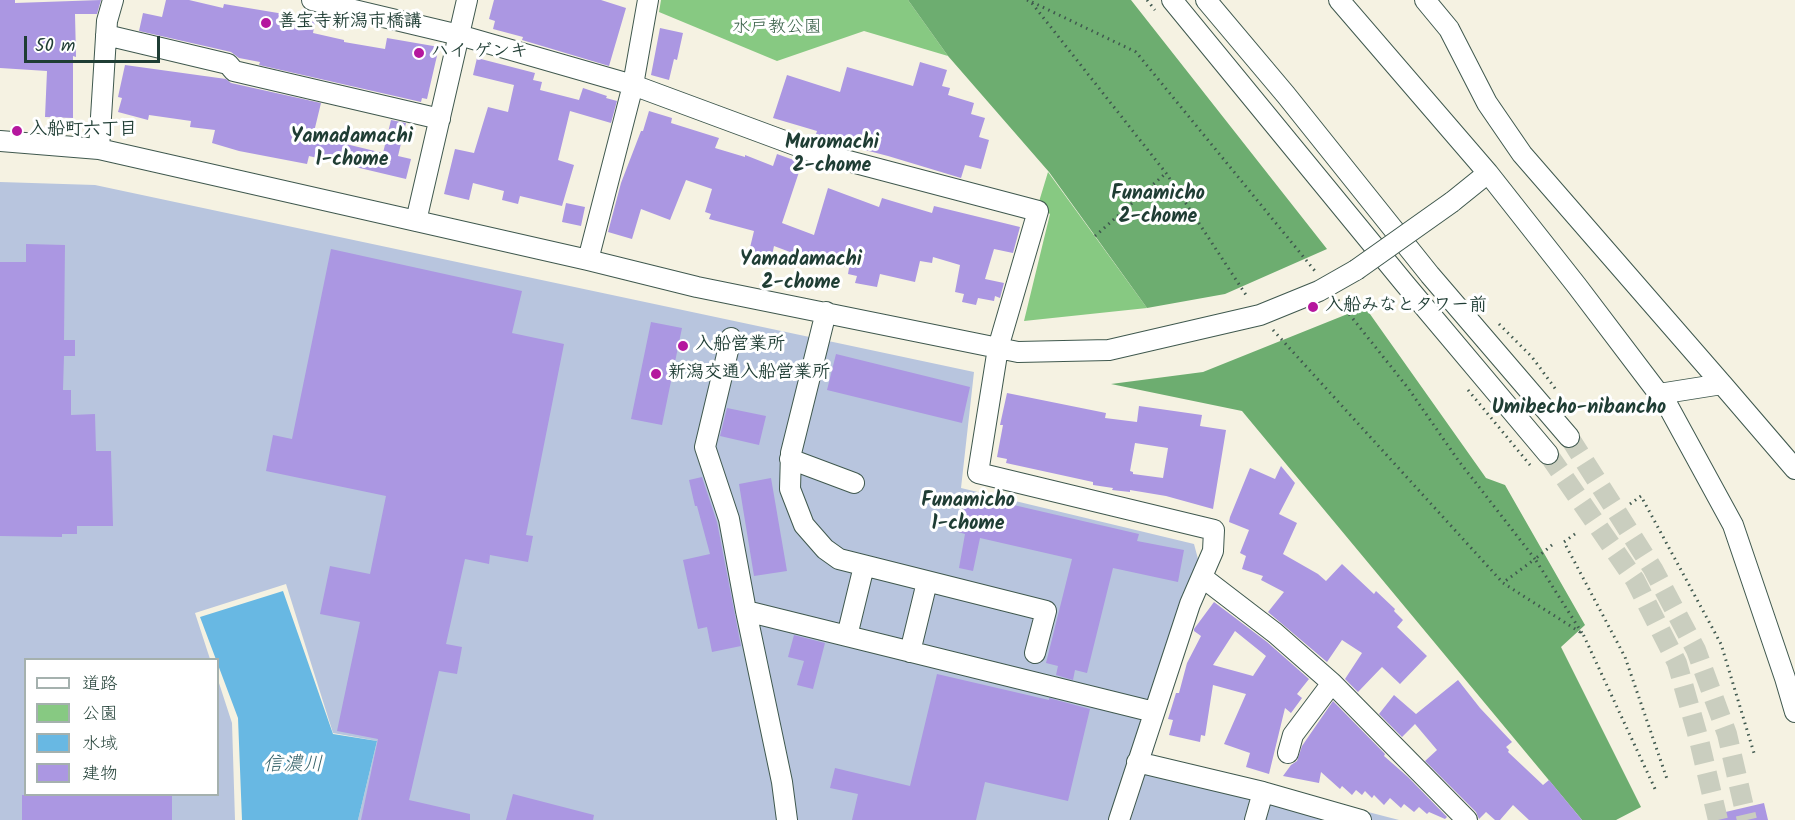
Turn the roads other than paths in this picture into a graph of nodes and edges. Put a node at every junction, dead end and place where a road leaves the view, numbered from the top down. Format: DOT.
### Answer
graph roads {
  1 [pos="113,0"];
  2 [pos="467,0"];
  3 [pos="648,0"];
  4 [pos="1172,0"];
  5 [pos="1206,0"];
  6 [pos="1339,0"];
  7 [pos="1425,0"];
  8 [pos="317,1"];
  9 [pos="459,35"];
  10 [pos="106,36"];
  11 [pos="633,86"];
  12 [pos="440,119"];
  13 [pos="0,141"];
  14 [pos="99,149"];
  15 [pos="1488,173"];
  16 [pos="416,221"];
  17 [pos="588,260"];
  18 [pos="826,312"];
  19 [pos="731,338"];
  20 [pos="998,348"];
  21 [pos="1722,384"];
  22 [pos="1659,394"];
  23 [pos="1569,437"];
  24 [pos="1548,454"];
  25 [pos="790,459"];
  26 [pos="1795,469"];
  27 [pos="854,483"];
  28 [pos="864,566"];
  29 [pos="1202,577"];
  30 [pos="927,582"];
  31 [pos="746,611"];
  32 [pos="847,636"];
  33 [pos="910,652"];
  34 [pos="1035,653"];
  35 [pos="1332,683"];
  36 [pos="1795,712"];
  37 [pos="1150,721"];
  38 [pos="1288,753"];
  39 [pos="1137,762"];
  40 [pos="1263,792"];
  41 [pos="788,820"];
  42 [pos="1119,820"];
  43 [pos="1255,820"];
  44 [pos="1361,820"];
  45 [pos="1467,820"];
  1 -- 10 [label="street"];
  2 -- 9 [label="street"];
  3 -- 11 [label="street"];
  4 -- 24 [label="street"];
  5 -- 23 [label="street"];
  6 -- 15 [label="street"];
  7 -- 21 [label="street"];
  8 -- 9 [label="street"];
  9 -- 11 [label="street"];
  9 -- 12 [label="street"];
  10 -- 12 [label="street"];
  10 -- 14 [label="street"];
  11 -- 17 [label="street"];
  11 -- 20 [label="street"];
  12 -- 16 [label="street"];
  13 -- 14 [label="street"];
  14 -- 16 [label="street"];
  15 -- 20 [label="street, bridge"];
  15 -- 22 [label="street"];
  16 -- 17 [label="street"];
  17 -- 18 [label="street"];
  18 -- 20 [label="street"];
  18 -- 25 [label="street"];
  19 -- 31 [label="street"];
  20 -- 29 [label="street"];
  21 -- 22 [label="street"];
  21 -- 26 [label="street"];
  22 -- 36 [label="street"];
  25 -- 27 [label="street"];
  25 -- 28 [label="street"];
  28 -- 30 [label="street"];
  28 -- 32 [label="street"];
  29 -- 35 [label="street"];
  29 -- 37 [label="street"];
  30 -- 33 [label="street"];
  30 -- 34 [label="street"];
  31 -- 32 [label="street"];
  31 -- 41 [label="street"];
  32 -- 33 [label="street"];
  33 -- 37 [label="street"];
  35 -- 38 [label="street"];
  35 -- 45 [label="street"];
  37 -- 39 [label="street"];
  39 -- 40 [label="street"];
  39 -- 42 [label="street"];
  40 -- 43 [label="street"];
  40 -- 44 [label="street"];
}
